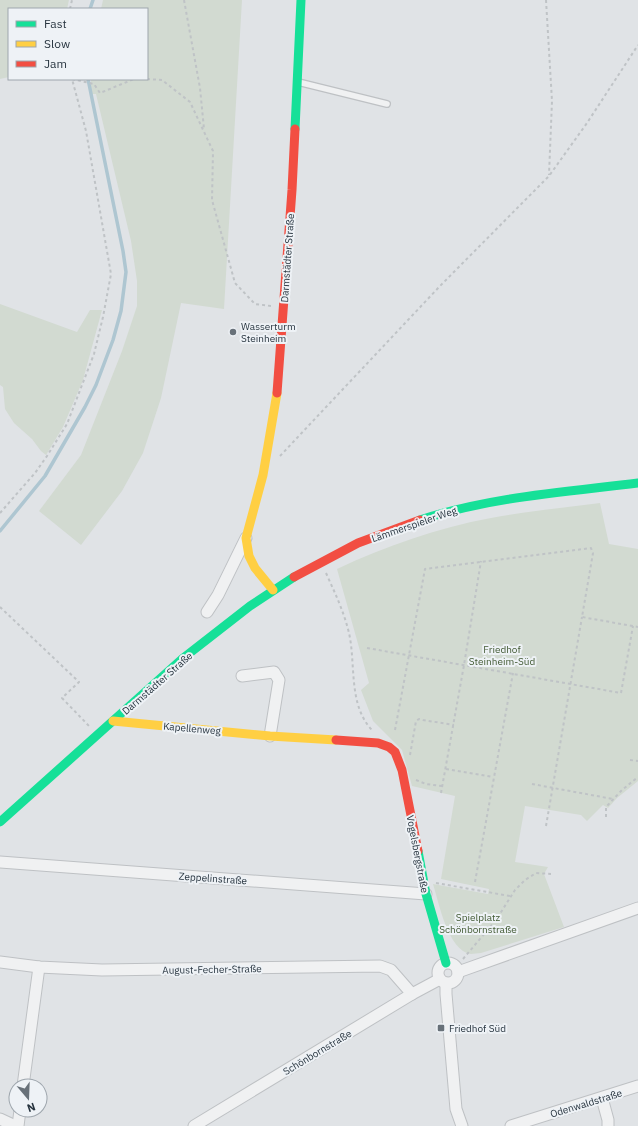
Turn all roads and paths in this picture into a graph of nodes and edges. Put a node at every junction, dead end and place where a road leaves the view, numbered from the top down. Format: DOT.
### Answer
graph roads {
  1 [pos="184,0"];
  2 [pos="301,0"];
  3 [pos="546,0"];
  4 [pos="638,45"];
  5 [pos="148,79"];
  6 [pos="72,80"];
  7 [pos="76,80"];
  8 [pos="132,80"];
  9 [pos="297,82"];
  10 [pos="387,104"];
  11 [pos="204,130"];
  12 [pos="549,176"];
  13 [pos="283,307"];
  14 [pos="276,460"];
  15 [pos="638,483"];
  16 [pos="0,513"];
  17 [pos="246,538"];
  18 [pos="481,561"];
  19 [pos="319,563"];
  20 [pos="273,590"];
  21 [pos="0,607"];
  22 [pos="207,612"];
  23 [pos="582,617"];
  24 [pos="633,626"];
  25 [pos="638,627"];
  26 [pos="367,648"];
  27 [pos="409,655"];
  28 [pos="464,665"];
  29 [pos="513,674"];
  30 [pos="242,676"];
  31 [pos="570,684"];
  32 [pos="113,721"];
  33 [pos="454,725"];
  34 [pos="395,730"];
  35 [pos="376,734"];
  36 [pos="98,735"];
  37 [pos="270,736"];
  38 [pos="391,747"];
  39 [pos="410,760"];
  40 [pos="630,760"];
  41 [pos="638,761"];
  42 [pos="446,769"];
  43 [pos="493,777"];
  44 [pos="638,777"];
  45 [pos="416,779"];
  46 [pos="532,784"];
  47 [pos="442,786"];
  48 [pos="552,787"];
  49 [pos="441,793"];
  50 [pos="613,799"];
  51 [pos="606,817"];
  52 [pos="0,822"];
  53 [pos="546,826"];
  54 [pos="0,862"];
  55 [pos="551,874"];
  56 [pos="423,880"];
  57 [pos="475,882"];
  58 [pos="426,894"];
  59 [pos="510,896"];
  60 [pos="638,908"];
  61 [pos="0,962"];
  62 [pos="39,967"];
  63 [pos="453,967"];
  64 [pos="443,981"];
  65 [pos="412,994"];
  66 [pos="24,1078"];
  67 [pos="638,1086"];
  68 [pos="602,1098"];
  69 [pos="0,1120"];
  70 [pos="16,1126"];
  71 [pos="194,1126"];
  72 [pos="462,1126"];
  73 [pos="511,1126"];
  74 [pos="608,1126"];
  1 -- 11 [label="path"];
  2 -- 9 [label="street, Darmstädter Straße"];
  3 -- 12 [label="path"];
  4 -- 12 [label="path"];
  5 -- 11 [label="path"];
  6 -- 16 [label="path"];
  7 -- 8 [label="path"];
  9 -- 10 [label="lane"];
  9 -- 13 [label="street, Darmstädter Straße"];
  11 -- 13 [label="path"];
  12 -- 14 [label="path"];
  13 -- 17 [label="street, Darmstädter Straße"];
  15 -- 19 [label="street, Lämmerspieler Weg"];
  17 -- 20 [label="street, Darmstädter Straße"];
  17 -- 22 [label="street, Darmstädter Straße"];
  18 -- 23 [label="path"];
  18 -- 27 [label="path"];
  18 -- 28 [label="path"];
  19 -- 20 [label="street, Lämmerspieler Weg"];
  19 -- 35 [label="path"];
  20 -- 32 [label="street, Darmstädter Straße"];
  21 -- 36 [label="path"];
  23 -- 24 [label="path"];
  23 -- 31 [label="path"];
  24 -- 25 [label="path"];
  24 -- 31 [label="path"];
  26 -- 27 [label="path"];
  27 -- 28 [label="path"];
  27 -- 34 [label="path"];
  28 -- 29 [label="path"];
  28 -- 33 [label="path"];
  29 -- 31 [label="path"];
  29 -- 43 [label="path"];
  30 -- 37 [label="street"];
  31 -- 48 [label="path"];
  32 -- 36 [label="street, Darmstädter Straße"];
  32 -- 37 [label="street, Kapellenweg"];
  33 -- 39 [label="path"];
  33 -- 42 [label="path"];
  36 -- 52 [label="street, Darmstädter Straße"];
  37 -- 38 [label="street, Kapellenweg"];
  38 -- 56 [label="street, Vogelsbergstraße"];
  40 -- 41 [label="path"];
  42 -- 43 [label="path"];
  42 -- 47 [label="path"];
  43 -- 57 [label="path"];
  44 -- 50 [label="path"];
  45 -- 47 [label="path"];
  46 -- 48 [label="path"];
  47 -- 49 [label="path"];
  48 -- 50 [label="path"];
  48 -- 53 [label="path"];
  50 -- 51 [label="path"];
  54 -- 58 [label="street, Zeppelinstraße"];
  55 -- 59 [label="path"];
  56 -- 58 [label="street, Vogelsbergstraße"];
  56 -- 59 [label="path"];
  58 -- 63 [label="street, Vogelsbergstraße"];
  59 -- 63 [label="path"];
  60 -- 63 [label="street, Schönbornstraße"];
  61 -- 62 [label="street, August-Fecher-Straße"];
  62 -- 65 [label="street, August-Fecher-Straße"];
  62 -- 66 [label="street"];
  63 -- 64 [label="street, Schönbornstraße"];
  63 -- 64 [label="street"];
  64 -- 65 [label="street, Schönbornstraße"];
  64 -- 72 [label="street"];
  65 -- 71 [label="street, Schönbornstraße"];
  67 -- 68 [label="street, Odenwaldstraße"];
  68 -- 73 [label="street, Odenwaldstraße"];
  68 -- 74 [label="street"];
  69 -- 70 [label="street"];
}
